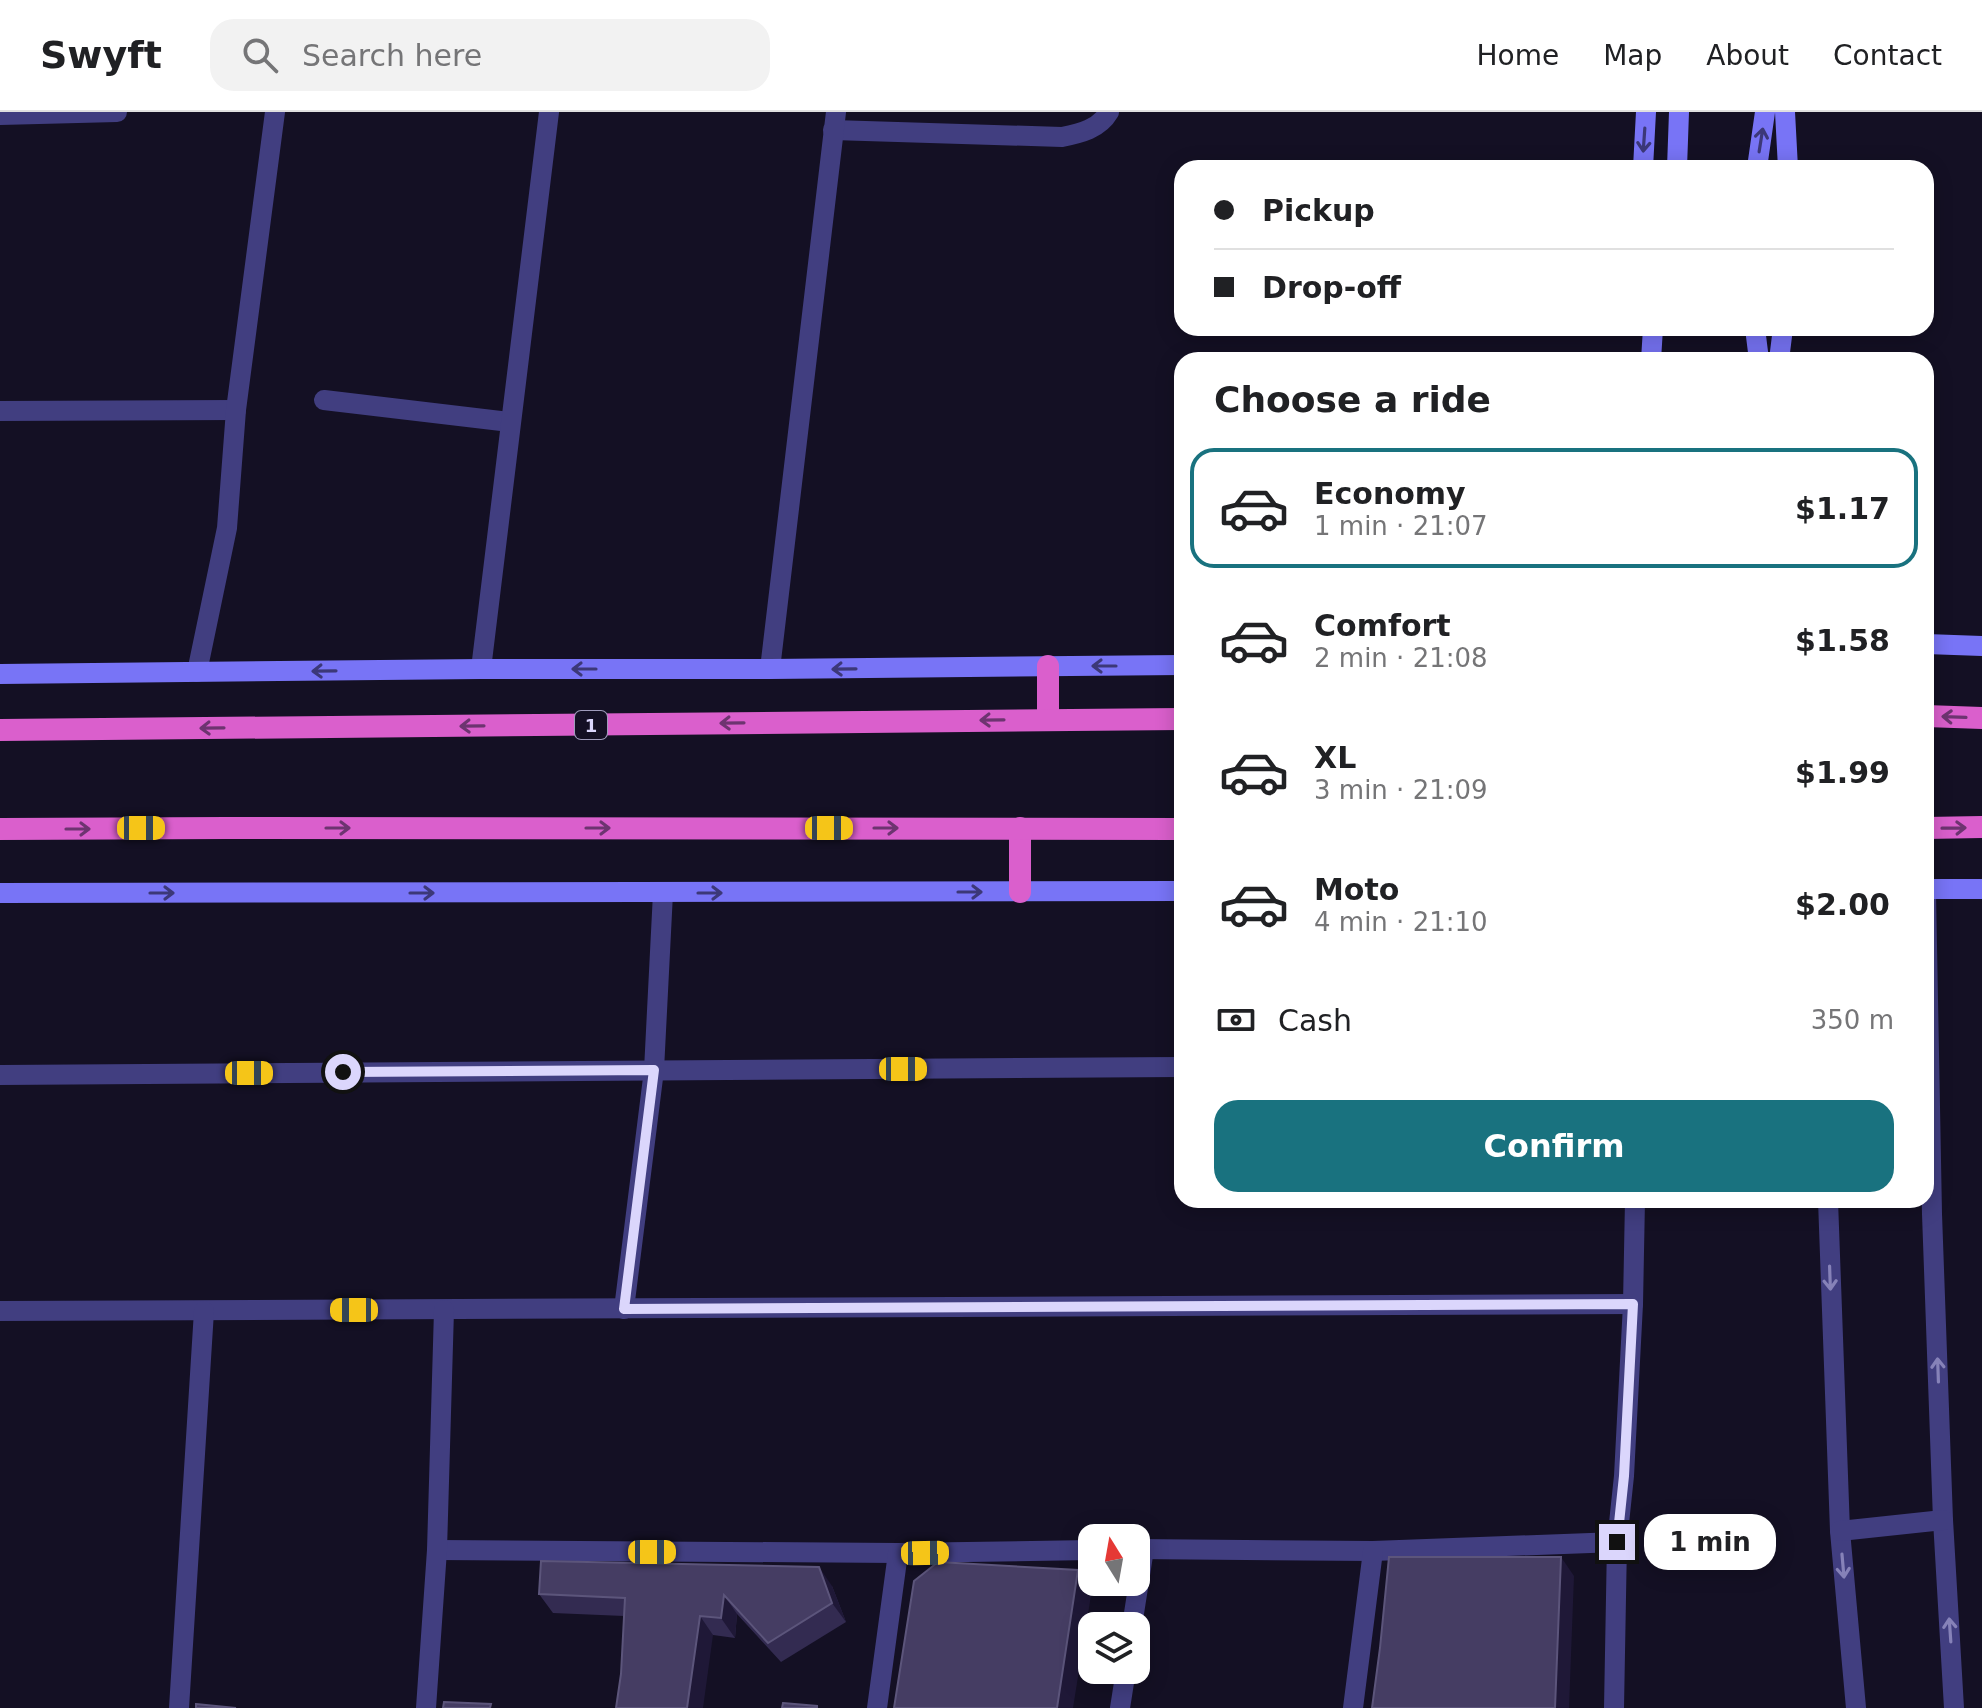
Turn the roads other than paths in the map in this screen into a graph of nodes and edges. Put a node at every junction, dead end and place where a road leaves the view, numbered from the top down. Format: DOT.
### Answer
graph roads {
  1 [pos="117,112"];
  2 [pos="275,112"];
  3 [pos="549,112"];
  4 [pos="1109,112"];
  5 [pos="1646,112"];
  6 [pos="1679,112"];
  7 [pos="1765,112"];
  8 [pos="1785,112"];
  9 [pos="0,115"];
  10 [pos="834,121"];
  11 [pos="1643,160"];
  12 [pos="1677,160"];
  13 [pos="1758,160"];
  14 [pos="1788,160"];
  15 [pos="324,400"];
  16 [pos="236,410"];
  17 [pos="0,411"];
  18 [pos="510,422"];
  19 [pos="1934,644"];
  20 [pos="1982,646"];
  21 [pos="1174,665"];
  22 [pos="1048,666"];
  23 [pos="481,669"];
  24 [pos="770,669"];
  25 [pos="197,672"];
  26 [pos="0,674"];
  27 [pos="1934,716"];
  28 [pos="1982,718"];
  29 [pos="1174,719"];
  30 [pos="1048,720"];
  31 [pos="0,730"];
  32 [pos="1982,827"];
  33 [pos="1020,828"];
  34 [pos="1934,828"];
  35 [pos="0,829"];
  36 [pos="1174,829"];
  37 [pos="1982,889"];
  38 [pos="1934,890"];
  39 [pos="1174,891"];
  40 [pos="1020,892"];
  41 [pos="0,893"];
  42 [pos="663,893"];
  43 [pos="1174,1067"];
  44 [pos="654,1070"];
  45 [pos="0,1075"];
  46 [pos="1635,1208"];
  47 [pos="1828,1208"];
  48 [pos="1932,1208"];
  49 [pos="1633,1304"];
  50 [pos="624,1309"];
  51 [pos="444,1310"];
  52 [pos="0,1311"];
  53 [pos="204,1311"];
  54 [pos="1943,1520"];
  55 [pos="1840,1531"];
  56 [pos="1617,1542"];
  57 [pos="1150,1549"];
  58 [pos="437,1550"];
  59 [pos="1078,1550"];
  60 [pos="1373,1551"];
  61 [pos="898,1553"];
  62 [pos="1124,1684"];
  63 [pos="179,1708"];
  64 [pos="426,1708"];
  65 [pos="877,1708"];
  66 [pos="1120,1708"];
  67 [pos="1353,1708"];
  68 [pos="1614,1708"];
  69 [pos="1856,1708"];
  70 [pos="1954,1708"];
  1 -- 9 [label="street"];
  2 -- 16 [label="street"];
  3 -- 18 [label="street"];
  4 -- 10 [label="street"];
  5 -- 11 [label="main road, one-way"];
  6 -- 12 [label="main road"];
  13 -- 7 [label="main road, one-way"];
  8 -- 14 [label="main road"];
  10 -- 24 [label="street"];
  15 -- 18 [label="street"];
  16 -- 17 [label="street"];
  16 -- 25 [label="street"];
  18 -- 23 [label="street"];
  19 -- 20 [label="main road"];
  21 -- 22 [label="main road, one-way"];
  22 -- 24 [label="main road, one-way"];
  22 -- 30 [label="highway"];
  24 -- 23 [label="main road, one-way"];
  23 -- 25 [label="main road, one-way"];
  25 -- 26 [label="main road"];
  28 -- 27 [label="highway, one-way"];
  29 -- 30 [label="highway, 1"];
  30 -- 31 [label="highway, 1, one-way"];
  34 -- 32 [label="highway, one-way"];
  35 -- 33 [label="highway, one-way"];
  33 -- 36 [label="highway"];
  33 -- 40 [label="highway"];
  37 -- 38 [label="main road"];
  39 -- 40 [label="main road"];
  42 -- 40 [label="main road, one-way"];
  41 -- 42 [label="main road, one-way"];
  42 -- 44 [label="street"];
  43 -- 44 [label="street"];
  44 -- 45 [label="street"];
  44 -- 50 [label="street"];
  46 -- 49 [label="street"];
  47 -- 55 [label="street, one-way"];
  54 -- 48 [label="street, one-way"];
  49 -- 50 [label="street"];
  49 -- 56 [label="street"];
  50 -- 51 [label="street"];
  51 -- 53 [label="street"];
  51 -- 58 [label="street"];
  52 -- 53 [label="street"];
  53 -- 63 [label="street"];
  54 -- 55 [label="street"];
  70 -- 54 [label="street, one-way"];
  55 -- 69 [label="street, one-way"];
  56 -- 60 [label="street"];
  56 -- 68 [label="street"];
  57 -- 60 [label="street"];
  58 -- 61 [label="street"];
  58 -- 64 [label="street"];
  59 -- 61 [label="street"];
  60 -- 67 [label="street"];
  61 -- 65 [label="street"];
  62 -- 66 [label="street"];
}
